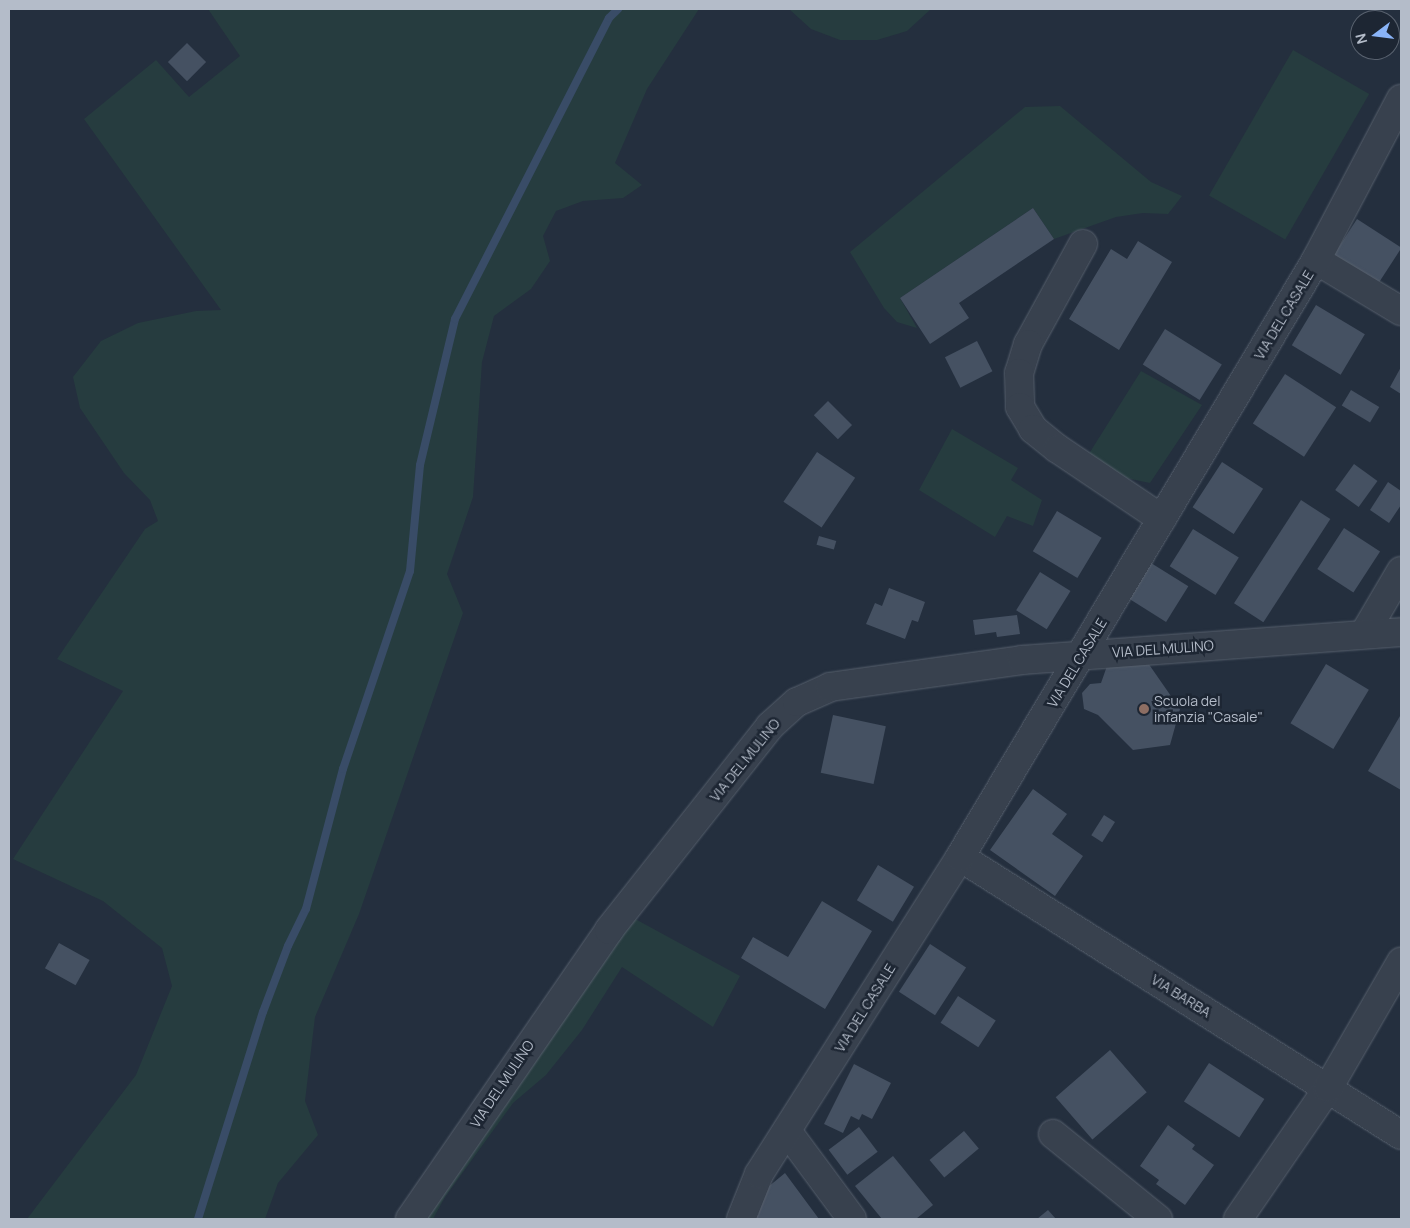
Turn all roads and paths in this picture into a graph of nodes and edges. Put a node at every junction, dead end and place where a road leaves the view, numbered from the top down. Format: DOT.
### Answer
graph roads {
  1 [pos="1401,98"];
  2 [pos="1083,244"];
  3 [pos="1316,260"];
  4 [pos="1401,311"];
  5 [pos="1162,518"];
  6 [pos="1401,571"];
  7 [pos="1401,632"];
  8 [pos="1364,634"];
  9 [pos="1082,654"];
  10 [pos="960,857"];
  11 [pos="1401,962"];
  12 [pos="1328,1088"];
  13 [pos="787,1130"];
  14 [pos="1053,1134"];
  15 [pos="1401,1134"];
  16 [pos="410,1219"];
  17 [pos="741,1219"];
  18 [pos="852,1219"];
  19 [pos="1158,1219"];
  20 [pos="1238,1219"];
  1 -- 3 [label="street, VIA DEL CASALE"];
  2 -- 5 [label="street"];
  3 -- 4 [label="street"];
  3 -- 5 [label="street, VIA DEL CASALE"];
  5 -- 9 [label="street, VIA DEL CASALE"];
  6 -- 8 [label="street"];
  7 -- 8 [label="street, VIA DEL MULINO"];
  8 -- 9 [label="street, VIA DEL MULINO"];
  9 -- 10 [label="street, VIA DEL CASALE"];
  9 -- 16 [label="street, VIA DEL MULINO"];
  10 -- 12 [label="street, VIA BARBA"];
  10 -- 13 [label="street, VIA DEL CASALE"];
  11 -- 12 [label="street"];
  12 -- 15 [label="street, VIA BARBA"];
  12 -- 20 [label="street"];
  13 -- 17 [label="street, VIA DEL CASALE"];
  13 -- 18 [label="street"];
  14 -- 19 [label="street"];
}
